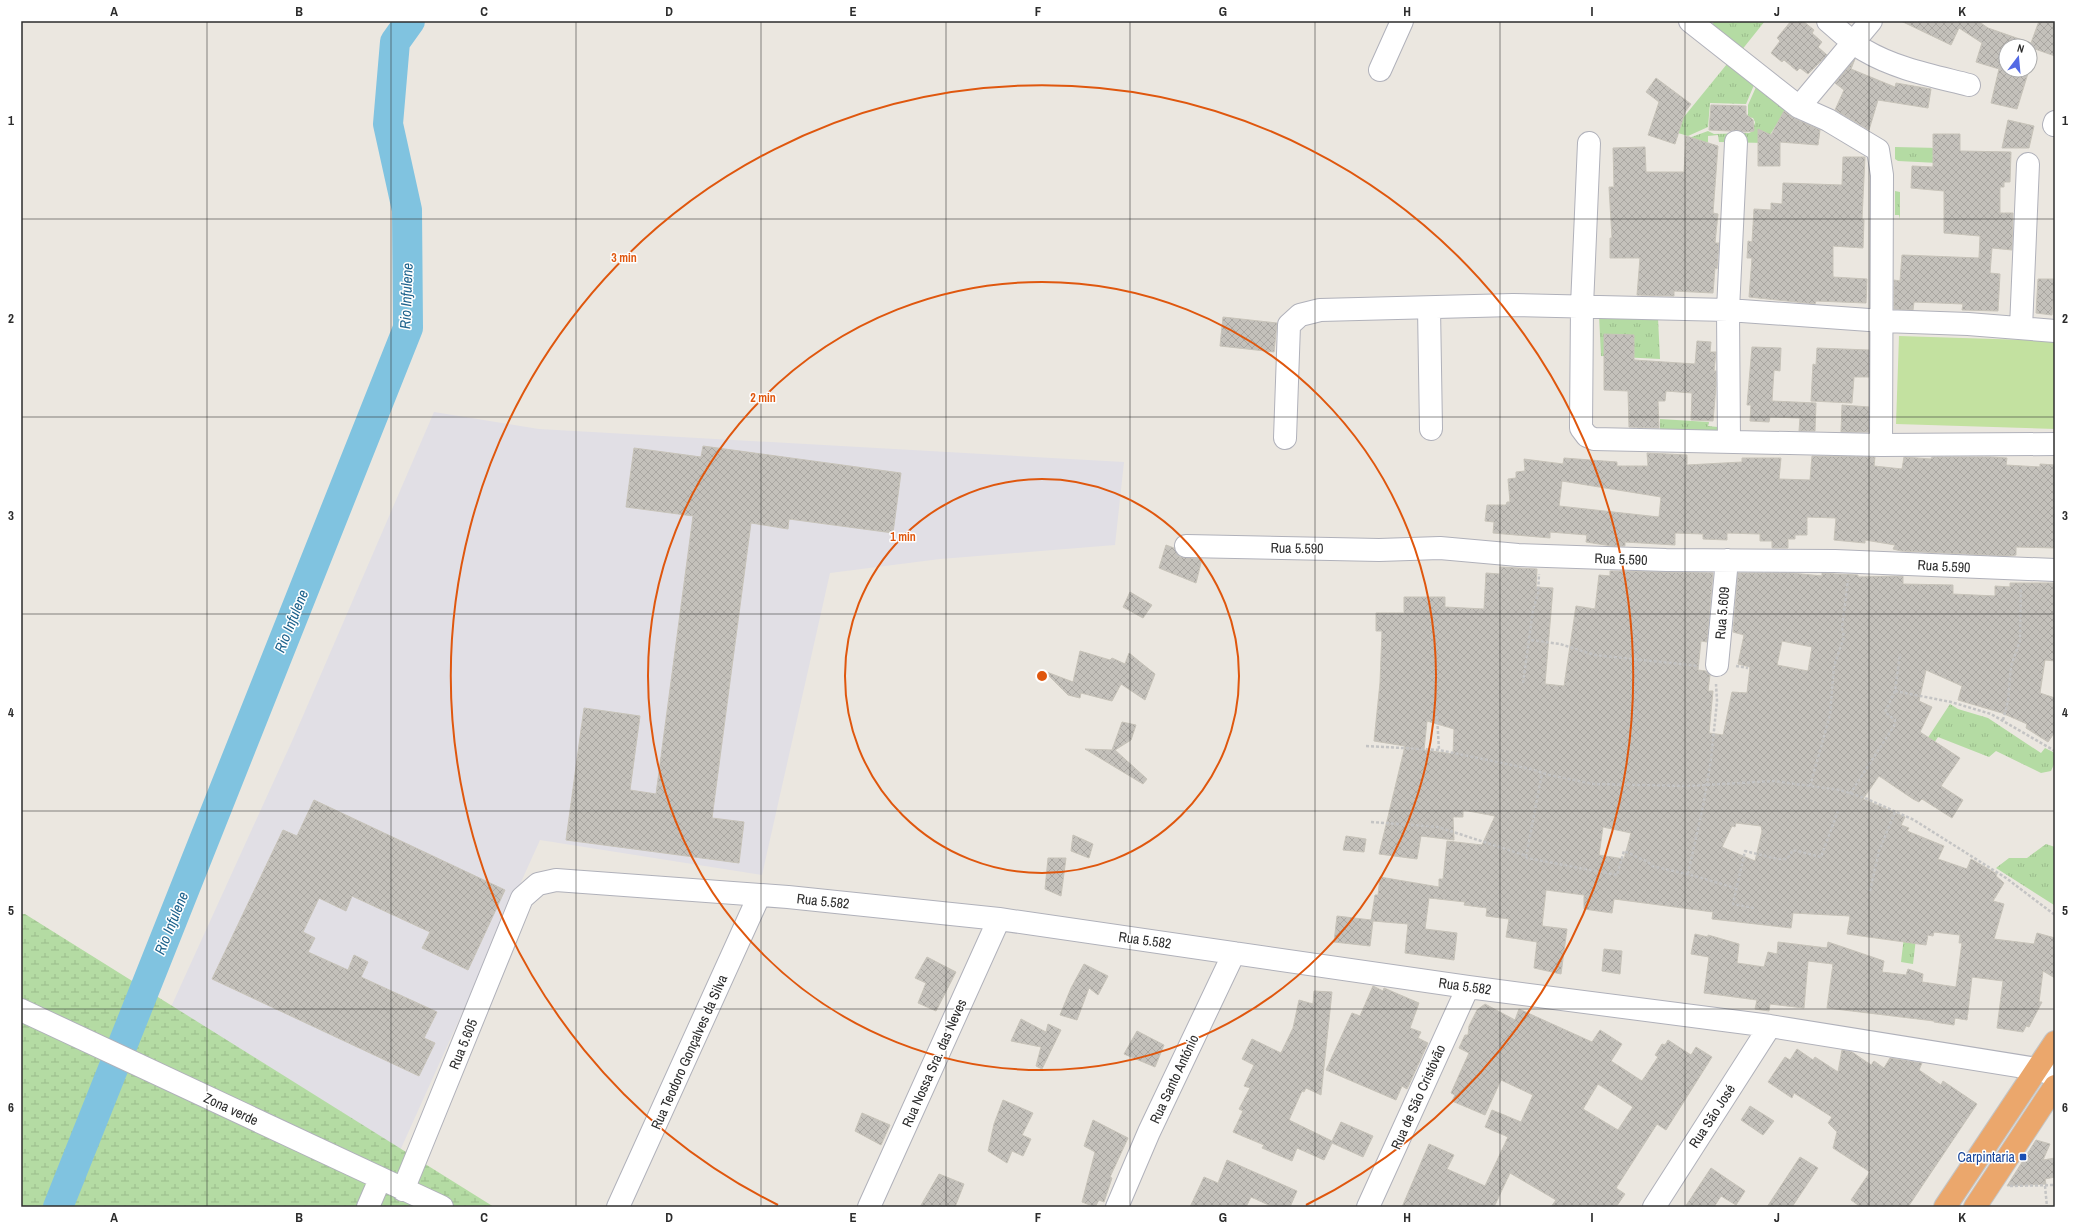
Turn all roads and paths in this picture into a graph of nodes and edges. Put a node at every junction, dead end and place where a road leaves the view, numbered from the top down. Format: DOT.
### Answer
graph roads {
  1 [pos="1402,21"];
  2 [pos="1690,21"];
  3 [pos="1828,21"];
  4 [pos="1871,21"];
  5 [pos="1852,42"];
  6 [pos="1380,70"];
  7 [pos="1969,85"];
  8 [pos="1799,107"];
  9 [pos="1736,142"];
  10 [pos="1589,143"];
  11 [pos="2028,164"];
  12 [pos="1582,306"];
  13 [pos="1429,308"];
  14 [pos="1728,310"];
  15 [pos="1883,322"];
  16 [pos="2021,328"];
  17 [pos="2055,331"];
  18 [pos="1431,429"];
  19 [pos="1285,438"];
  20 [pos="1729,442"];
  21 [pos="2055,444"];
  22 [pos="1882,445"];
  23 [pos="1186,546"];
  24 [pos="1540,556"];
  25 [pos="1727,560"];
  26 [pos="1849,562"];
  27 [pos="2020,569"];
  28 [pos="2055,570"];
  29 [pos="1531,640"];
  30 [pos="1900,654"];
  31 [pos="1717,665"];
  32 [pos="1523,684"];
  33 [pos="1895,691"];
  34 [pos="1437,716"];
  35 [pos="2003,720"];
  36 [pos="1366,746"];
  37 [pos="1439,750"];
  38 [pos="2055,751"];
  39 [pos="1542,773"];
  40 [pos="1707,784"];
  41 [pos="1810,786"];
  42 [pos="1850,794"];
  43 [pos="1838,811"];
  44 [pos="1895,812"];
  45 [pos="1371,822"];
  46 [pos="1526,857"];
  47 [pos="1688,874"];
  48 [pos="1735,888"];
  49 [pos="1870,891"];
  50 [pos="759,896"];
  51 [pos="522,898"];
  52 [pos="1754,908"];
  53 [pos="2055,915"];
  54 [pos="999,919"];
  55 [pos="1234,953"];
  56 [pos="1468,987"];
  57 [pos="21,1010"];
  58 [pos="1770,1026"];
  59 [pos="2055,1042"];
  60 [pos="2046,1072"];
  61 [pos="2055,1086"];
  62 [pos="380,1179"];
  63 [pos="2055,1185"];
  64 [pos="2006,1186"];
  65 [pos="2045,1186"];
  66 [pos="403,1190"];
  67 [pos="368,1207"];
  68 [pos="442,1207"];
  69 [pos="618,1207"];
  70 [pos="869,1207"];
  71 [pos="1117,1207"];
  72 [pos="1368,1207"];
  73 [pos="1654,1207"];
  74 [pos="1945,1207"];
  75 [pos="1975,1207"];
  76 [pos="2047,1207"];
  1 -- 6 [label="street"];
  2 -- 8 [label="street"];
  3 -- 5 [label="street"];
  4 -- 5 [label="street"];
  5 -- 7 [label="street"];
  5 -- 8 [label="street"];
  8 -- 15 [label="street"];
  9 -- 14 [label="street"];
  10 -- 12 [label="street"];
  11 -- 16 [label="street"];
  12 -- 13 [label="street"];
  12 -- 14 [label="street"];
  12 -- 20 [label="street"];
  13 -- 18 [label="street"];
  13 -- 19 [label="street"];
  14 -- 15 [label="street"];
  14 -- 20 [label="street"];
  15 -- 16 [label="street"];
  15 -- 22 [label="street"];
  16 -- 17 [label="street"];
  20 -- 22 [label="street"];
  21 -- 22 [label="street"];
  23 -- 24 [label="street, Rua 5.590"];
  24 -- 25 [label="street, Rua 5.590"];
  24 -- 29 [label="path"];
  25 -- 26 [label="street, Rua 5.590"];
  25 -- 31 [label="street, Rua 5.609"];
  26 -- 27 [label="street, Rua 5.590"];
  26 -- 41 [label="path"];
  27 -- 28 [label="street, Rua 5.590"];
  27 -- 35 [label="path"];
  29 -- 31 [label="path"];
  29 -- 32 [label="path"];
  30 -- 33 [label="path"];
  31 -- 40 [label="path"];
  33 -- 35 [label="path"];
  33 -- 42 [label="path"];
  34 -- 37 [label="path"];
  35 -- 38 [label="path"];
  36 -- 37 [label="path"];
  37 -- 39 [label="path"];
  39 -- 40 [label="path"];
  39 -- 46 [label="path"];
  40 -- 41 [label="path"];
  40 -- 47 [label="path"];
  41 -- 42 [label="path"];
  42 -- 44 [label="path"];
  43 -- 48 [label="path"];
  44 -- 49 [label="path"];
  44 -- 53 [label="path"];
  45 -- 46 [label="path"];
  46 -- 47 [label="path"];
  47 -- 48 [label="path"];
  48 -- 52 [label="path"];
  50 -- 51 [label="street, Rua 5.582"];
  50 -- 54 [label="street, Rua 5.582"];
  50 -- 69 [label="street, Rua Teodoro Gonçalves da Silva"];
  51 -- 66 [label="street, Rua 5.605"];
  54 -- 55 [label="street, Rua 5.582"];
  54 -- 70 [label="street, Rua Nossa Sra. das Neves"];
  55 -- 56 [label="street, Rua 5.582"];
  55 -- 71 [label="street, Rua Santo António"];
  56 -- 58 [label="street, Rua 5.582"];
  56 -- 72 [label="street, Rua de São Cristóvão"];
  57 -- 62 [label="street, Zona verde"];
  58 -- 60 [label="street, Rua 5.582"];
  58 -- 73 [label="street, Rua São José"];
  59 -- 60 [label="highway"];
  60 -- 74 [label="highway"];
  61 -- 75 [label="highway"];
  62 -- 66 [label="street, Zona verde"];
  62 -- 67 [label="street"];
  63 -- 65 [label="path"];
  64 -- 65 [label="path"];
  65 -- 76 [label="path"];
  66 -- 68 [label="street, Zona verde"];
}
